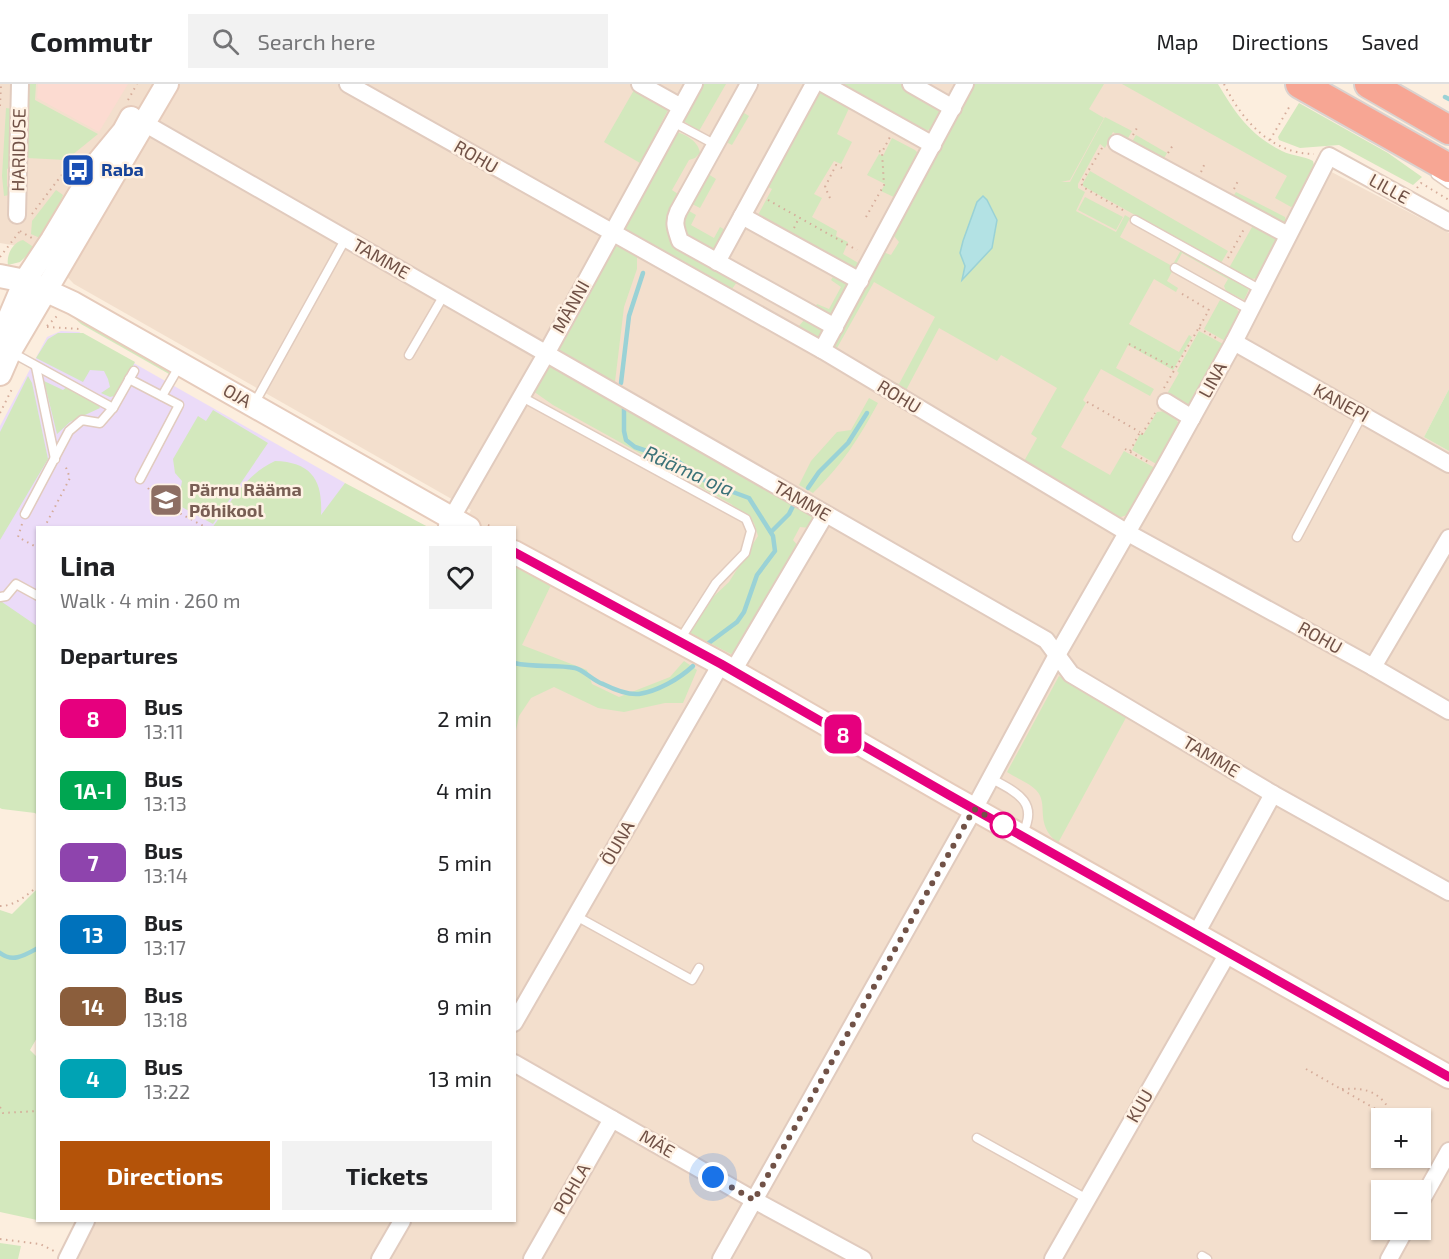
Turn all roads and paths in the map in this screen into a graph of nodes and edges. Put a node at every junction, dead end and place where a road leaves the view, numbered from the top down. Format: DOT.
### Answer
graph roads {
  1 [pos="1,84"];
  2 [pos="20,84"];
  3 [pos="137,84"];
  4 [pos="151,84"];
  5 [pos="167,84"];
  6 [pos="348,84"];
  7 [pos="640,84"];
  8 [pos="694,84"];
  9 [pos="749,84"];
  10 [pos="814,84"];
  11 [pos="824,84"];
  12 [pos="911,84"];
  13 [pos="965,84"];
  14 [pos="1369,84"];
  15 [pos="1401,84"];
  16 [pos="1296,92"];
  17 [pos="127,102"];
  18 [pos="0,106"];
  19 [pos="953,108"];
  20 [pos="1421,114"];
  21 [pos="677,115"];
  22 [pos="144,123"];
  23 [pos="897,124"];
  24 [pos="1449,130"];
  25 [pos="1396,138"];
  26 [pos="1270,140"];
  27 [pos="716,145"];
  28 [pos="933,145"];
  29 [pos="1114,148"];
  30 [pos="85,152"];
  31 [pos="1329,156"];
  32 [pos="842,168"];
  33 [pos="1449,168"];
  34 [pos="1449,184"];
  35 [pos="1415,192"];
  36 [pos="755,193"];
  37 [pos="830,198"];
  38 [pos="1449,200"];
  39 [pos="742,216"];
  40 [pos="866,217"];
  41 [pos="22,219"];
  42 [pos="1135,220"];
  43 [pos="1449,222"];
  44 [pos="1237,224"];
  45 [pos="611,233"];
  46 [pos="1288,235"];
  47 [pos="346,238"];
  48 [pos="39,243"];
  49 [pos="0,258"];
  50 [pos="717,262"];
  51 [pos="870,262"];
  52 [pos="1175,268"];
  53 [pos="1223,268"];
  54 [pos="0,276"];
  55 [pos="25,280"];
  56 [pos="860,281"];
  57 [pos="46,290"];
  58 [pos="1260,290"];
  59 [pos="1179,292"];
  60 [pos="444,295"];
  61 [pos="1250,310"];
  62 [pos="835,327"];
  63 [pos="1199,328"];
  64 [pos="1129,344"];
  65 [pos="1233,344"];
  66 [pos="3,346"];
  67 [pos="822,350"];
  68 [pos="546,354"];
  69 [pos="409,355"];
  70 [pos="180,364"];
  71 [pos="36,367"];
  72 [pos="1176,369"];
  73 [pos="0,374"];
  74 [pos="162,396"];
  75 [pos="522,397"];
  76 [pos="1163,398"];
  77 [pos="1087,402"];
  78 [pos="253,405"];
  79 [pos="113,408"];
  80 [pos="1362,415"];
  81 [pos="1192,418"];
  82 [pos="1140,432"];
  83 [pos="1125,449"];
  84 [pos="1130,451"];
  85 [pos="56,459"];
  86 [pos="1449,464"];
  87 [pos="1163,470"];
  88 [pos="140,479"];
  89 [pos="25,514"];
  90 [pos="825,514"];
  91 [pos="456,525"];
  92 [pos="45,526"];
  93 [pos="203,526"];
  94 [pos="1128,533"];
  95 [pos="1297,537"];
  96 [pos="1449,538"];
  97 [pos="36,547"];
  98 [pos="516,553"];
  99 [pos="1444,557"];
  100 [pos="36,595"];
  101 [pos="0,597"];
  102 [pos="679,641"];
  103 [pos="1057,655"];
  104 [pos="727,667"];
  105 [pos="1373,667"];
  106 [pos="1449,711"];
  107 [pos="990,778"];
  108 [pos="1273,794"];
  109 [pos="974,809"];
  110 [pos="1022,835"];
  111 [pos="36,887"];
  112 [pos="1449,892"];
  113 [pos="0,906"];
  114 [pos="576,916"];
  115 [pos="1196,934"];
  116 [pos="1228,953"];
  117 [pos="699,968"];
  118 [pos="516,1020"];
  119 [pos="516,1064"];
  120 [pos="1306,1069"];
  121 [pos="1449,1077"];
  122 [pos="1342,1089"];
  123 [pos="0,1107"];
  124 [pos="1375,1108"];
  125 [pos="1387,1108"];
  126 [pos="36,1111"];
  127 [pos="2,1113"];
  128 [pos="612,1119"];
  129 [pos="977,1138"];
  130 [pos="1449,1151"];
  131 [pos="1431,1183"];
  132 [pos="1087,1199"];
  133 [pos="754,1200"];
  134 [pos="85,1222"];
  135 [pos="401,1222"];
  136 [pos="0,1239"];
  137 [pos="1400,1240"];
  138 [pos="67,1258"];
  139 [pos="380,1259"];
  140 [pos="532,1259"];
  141 [pos="721,1259"];
  142 [pos="863,1259"];
  143 [pos="1053,1259"];
  144 [pos="1389,1259"];
  1 -- 18 [label="path"];
  2 -- 41 [label="street, HARIDUSE"];
  3 -- 17 [label="path"];
  4 -- 55 [label="street"];
  5 -- 22 [label="street"];
  6 -- 45 [label="street, ROHU"];
  7 -- 21 [label="street"];
  8 -- 21 [label="street, MÄNNI"];
  9 -- 27 [label="street"];
  10 -- 36 [label="street"];
  11 -- 23 [label="street"];
  12 -- 19 [label="street"];
  13 -- 19 [label="street"];
  14 -- 20 [label="highway"];
  15 -- 20 [label="street"];
  16 -- 25 [label="highway"];
  16 -- 26 [label="path"];
  19 -- 28 [label="street"];
  20 -- 24 [label="highway"];
  21 -- 27 [label="lane"];
  21 -- 45 [label="street, MÄNNI"];
  22 -- 47 [label="street, TAMME"];
  22 -- 57 [label="street"];
  23 -- 28 [label="street"];
  23 -- 40 [label="path"];
  25 -- 33 [label="highway"];
  25 -- 34 [label="lane"];
  27 -- 50 [label="street"];
  28 -- 51 [label="street"];
  29 -- 42 [label="path"];
  29 -- 46 [label="street"];
  30 -- 41 [label="path"];
  31 -- 43 [label="street, LILLE"];
  31 -- 46 [label="street, LINA"];
  32 -- 37 [label="path"];
  35 -- 38 [label="path"];
  36 -- 39 [label="street"];
  36 -- 51 [label="path"];
  39 -- 50 [label="street"];
  39 -- 56 [label="street"];
  42 -- 53 [label="lane"];
  44 -- 53 [label="path"];
  45 -- 67 [label="street, ROHU"];
  45 -- 68 [label="street, MÄNNI"];
  46 -- 58 [label="street, LINA"];
  47 -- 60 [label="street, TAMME"];
  47 -- 78 [label="lane"];
  48 -- 49 [label="path"];
  50 -- 62 [label="street"];
  51 -- 56 [label="street"];
  52 -- 61 [label="lane"];
  53 -- 58 [label="lane"];
  54 -- 55 [label="street, OJA"];
  55 -- 57 [label="street, OJA"];
  55 -- 66 [label="street"];
  56 -- 62 [label="street"];
  57 -- 66 [label="street"];
  57 -- 70 [label="street, OJA"];
  58 -- 61 [label="street, LINA"];
  59 -- 63 [label="path"];
  60 -- 68 [label="street, TAMME"];
  60 -- 69 [label="lane"];
  61 -- 65 [label="street, LINA"];
  62 -- 67 [label="street"];
  63 -- 65 [label="path"];
  63 -- 72 [label="path"];
  64 -- 72 [label="path"];
  65 -- 80 [label="street, KANEPI"];
  65 -- 81 [label="street, LINA"];
  66 -- 71 [label="lane"];
  66 -- 73 [label="street"];
  67 -- 94 [label="street, ROHU"];
  68 -- 75 [label="street, MÄNNI"];
  68 -- 90 [label="street, TAMME"];
  70 -- 74 [label="lane"];
  70 -- 78 [label="street, OJA"];
  71 -- 79 [label="lane"];
  71 -- 85 [label="lane"];
  72 -- 76 [label="path"];
  74 -- 79 [label="lane"];
  74 -- 88 [label="lane"];
  75 -- 91 [label="street, MÄNNI"];
  75 -- 102 [label="lane"];
  76 -- 81 [label="street"];
  76 -- 82 [label="path"];
  77 -- 82 [label="path"];
  78 -- 91 [label="street, OJA"];
  79 -- 85 [label="lane"];
  80 -- 86 [label="street, KANEPI"];
  80 -- 95 [label="lane"];
  81 -- 87 [label="street, LINA"];
  82 -- 84 [label="path"];
  83 -- 84 [label="path"];
  84 -- 87 [label="path"];
  85 -- 89 [label="lane"];
  85 -- 92 [label="path"];
  87 -- 94 [label="street, LINA"];
  88 -- 93 [label="path"];
  89 -- 97 [label="path"];
  90 -- 103 [label="street, TAMME"];
  90 -- 104 [label="street, ÕUNA"];
  94 -- 103 [label="street, LINA"];
  94 -- 105 [label="street, ROHU"];
  96 -- 99 [label="street"];
  98 -- 102 [label="street"];
  99 -- 105 [label="street"];
  100 -- 101 [label="lane"];
  102 -- 104 [label="street"];
  103 -- 107 [label="street, LINA"];
  103 -- 108 [label="street, TAMME"];
  104 -- 109 [label="street"];
  104 -- 114 [label="street, ÕUNA"];
  105 -- 106 [label="street, ROHU"];
  107 -- 109 [label="street, LINA"];
  107 -- 110 [label="lane"];
  108 -- 112 [label="street, TAMME"];
  108 -- 115 [label="street"];
  109 -- 110 [label="street"];
  109 -- 133 [label="street, LINA"];
  110 -- 115 [label="street"];
  111 -- 113 [label="path"];
  114 -- 117 [label="lane"];
  114 -- 118 [label="street, ÕUNA"];
  115 -- 116 [label="street"];
  116 -- 121 [label="street"];
  116 -- 132 [label="street, KUU"];
  119 -- 128 [label="street, MÄE"];
  120 -- 122 [label="path"];
  122 -- 124 [label="path"];
  122 -- 125 [label="path"];
  123 -- 127 [label="path"];
  126 -- 127 [label="path"];
  128 -- 133 [label="street, MÄE"];
  128 -- 140 [label="street, POHLA"];
  129 -- 132 [label="lane"];
  130 -- 131 [label="street"];
  132 -- 143 [label="street, KUU"];
  133 -- 141 [label="street, LINA"];
  133 -- 142 [label="street, MÄE"];
  134 -- 138 [label="street"];
  135 -- 139 [label="street"];
  136 -- 138 [label="path"];
  137 -- 144 [label="street"];
}
